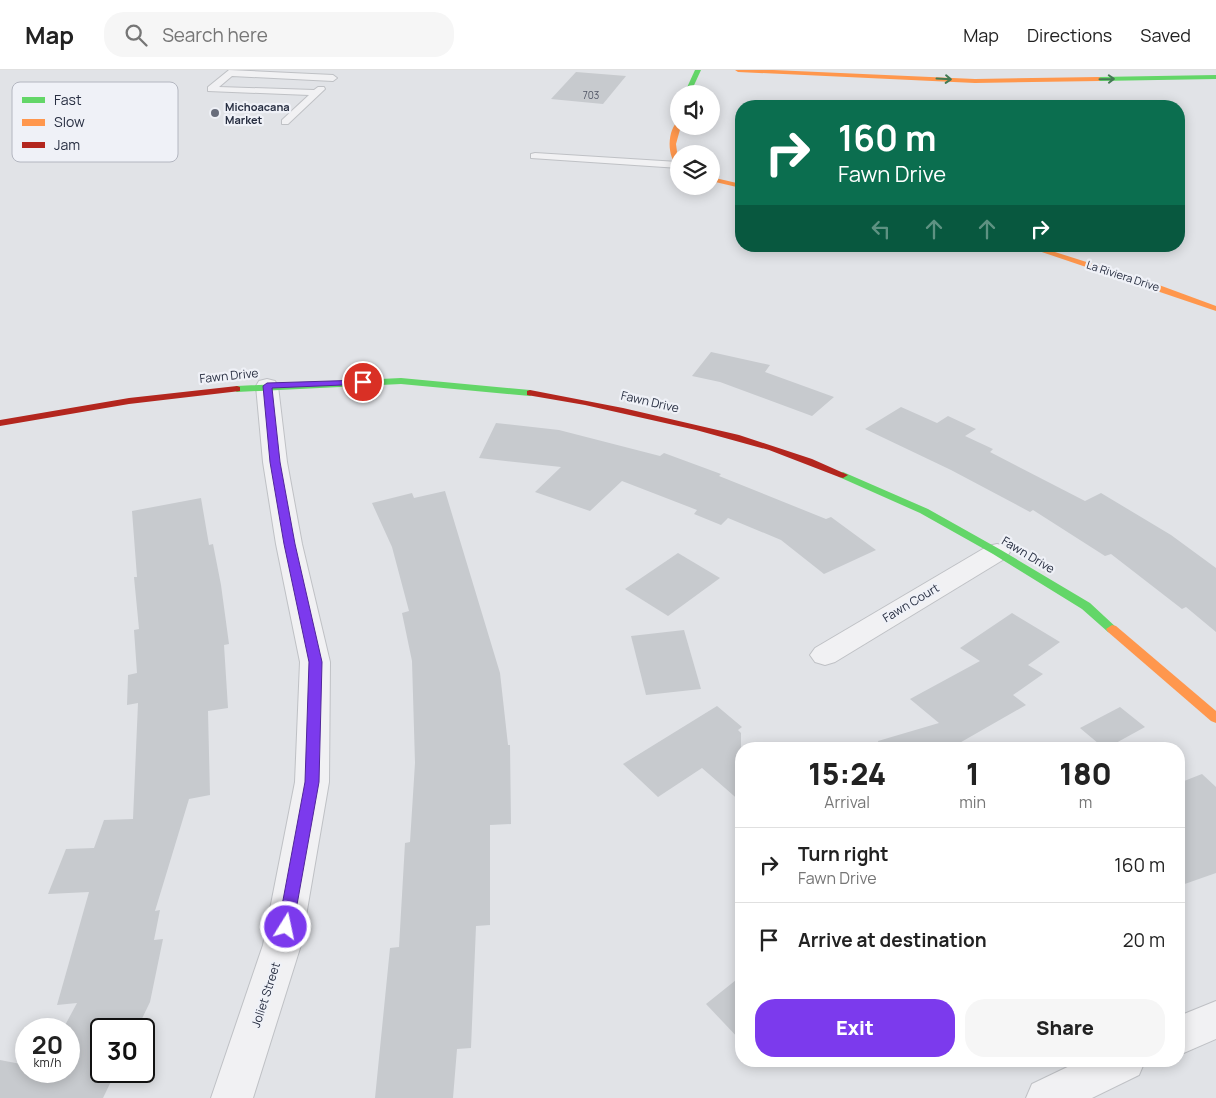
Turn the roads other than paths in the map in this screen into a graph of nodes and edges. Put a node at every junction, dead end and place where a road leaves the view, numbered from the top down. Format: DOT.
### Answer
graph roads {
  1 [pos="341,70"];
  2 [pos="698,70"];
  3 [pos="738,70"];
  4 [pos="966,70"];
  5 [pos="232,72"];
  6 [pos="1216,77"];
  7 [pos="332,78"];
  8 [pos="974,81"];
  9 [pos="689,85"];
  10 [pos="316,93"];
  11 [pos="285,122"];
  12 [pos="535,156"];
  13 [pos="670,164"];
  14 [pos="720,181"];
  15 [pos="735,185"];
  16 [pos="1047,252"];
  17 [pos="1216,309"];
  18 [pos="267,386"];
  19 [pos="0,423"];
  20 [pos="997,552"];
  21 [pos="825,655"];
  22 [pos="1216,718"];
  23 [pos="1216,1019"];
  24 [pos="1185,1033"];
  25 [pos="1113,1067"];
  26 [pos="232,1098"];
  27 [pos="1047,1098"];
  1 -- 7 [label="lane"];
  2 -- 9 [label="street"];
  3 -- 8 [label="street, one-way"];
  4 -- 8 [label="street"];
  5 -- 7 [label="lane"];
  5 -- 10 [label="lane"];
  8 -- 6 [label="street, one-way"];
  7 -- 10 [label="lane"];
  10 -- 11 [label="lane"];
  12 -- 13 [label="lane"];
  14 -- 15 [label="street"];
  16 -- 17 [label="street, La Riviera Drive"];
  18 -- 19 [label="street, Fawn Drive"];
  18 -- 20 [label="street, Fawn Drive"];
  18 -- 26 [label="street, Joliet Street"];
  20 -- 21 [label="street, Fawn Court"];
  20 -- 22 [label="street, Fawn Drive"];
  23 -- 24 [label="street"];
  25 -- 27 [label="street"];
}
